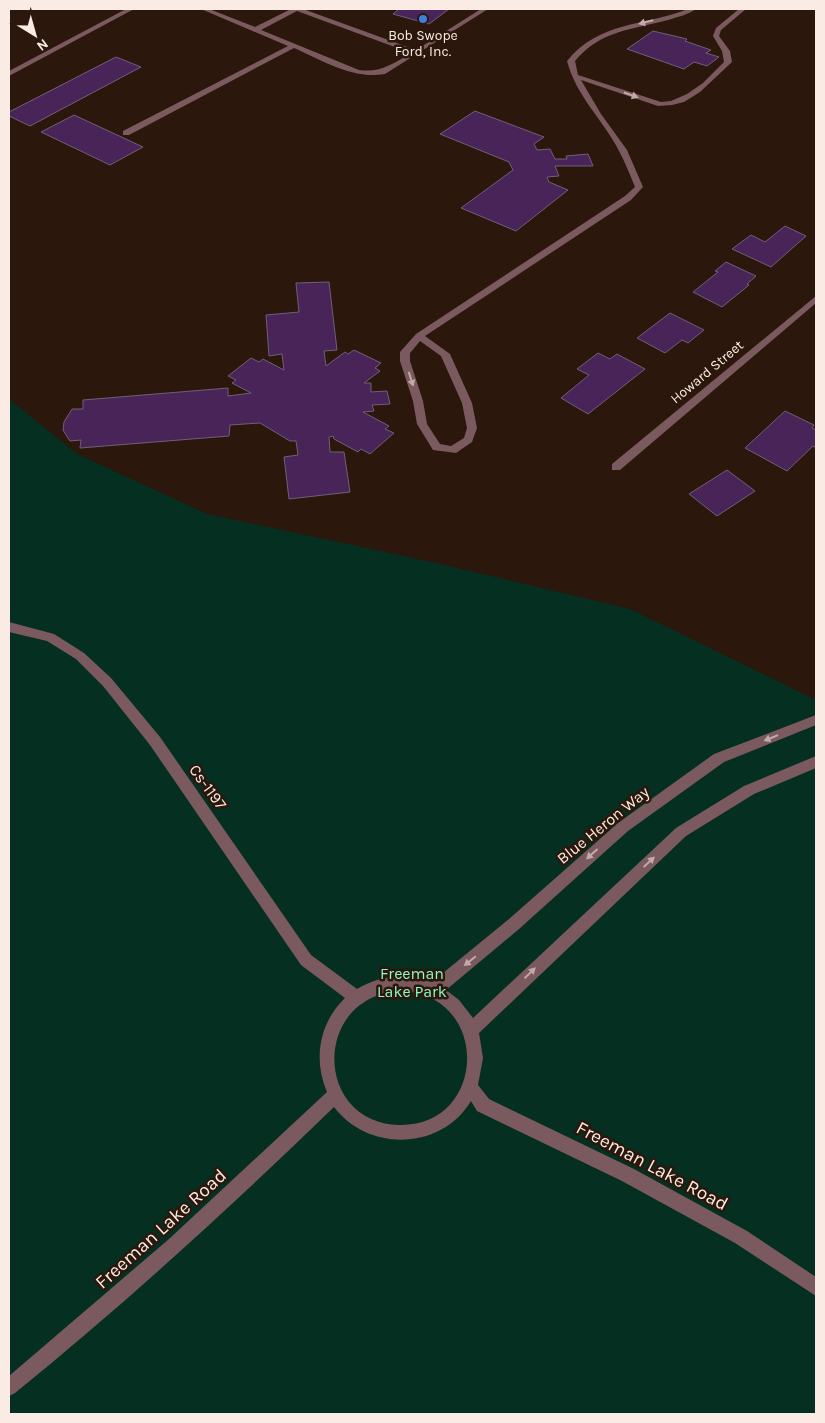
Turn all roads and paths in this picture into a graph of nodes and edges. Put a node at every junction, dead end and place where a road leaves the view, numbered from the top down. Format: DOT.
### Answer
graph roads {
  1 [pos="131,9"];
  2 [pos="204,9"];
  3 [pos="297,9"];
  4 [pos="485,9"];
  5 [pos="693,9"];
  6 [pos="742,9"];
  7 [pos="255,30"];
  8 [pos="293,46"];
  9 [pos="416,52"];
  10 [pos="9,74"];
  11 [pos="576,76"];
  12 [pos="126,134"];
  13 [pos="816,299"];
  14 [pos="419,336"];
  15 [pos="616,467"];
  16 [pos="9,627"];
  17 [pos="816,720"];
  18 [pos="816,762"];
  19 [pos="434,990"];
  20 [pos="356,997"];
  21 [pos="470,1031"];
  22 [pos="470,1086"];
  23 [pos="335,1095"];
  24 [pos="816,1287"];
  25 [pos="9,1387"];
  1 -- 10 [label="street"];
  2 -- 7 [label="street"];
  3 -- 7 [label="street"];
  3 -- 9 [label="street"];
  4 -- 9 [label="street"];
  5 -- 11 [label="street, one-way"];
  11 -- 6 [label="street, one-way"];
  7 -- 8 [label="street"];
  8 -- 9 [label="street"];
  8 -- 12 [label="street"];
  11 -- 14 [label="street"];
  13 -- 15 [label="street, Howard Street"];
  14 -- 14 [label="street, one-way"];
  16 -- 20 [label="street, Cs-1197"];
  17 -- 19 [label="street, Blue Heron Way, one-way"];
  21 -- 18 [label="street, one-way"];
  19 -- 20 [label="street"];
  19 -- 21 [label="street"];
  20 -- 23 [label="street"];
  21 -- 22 [label="street"];
  22 -- 23 [label="street"];
  22 -- 24 [label="street, Freeman Lake Road"];
  23 -- 25 [label="street, Freeman Lake Road"];
}
